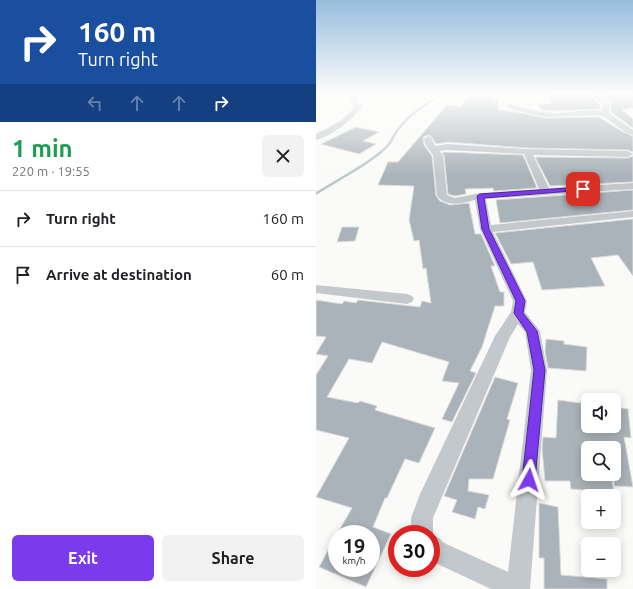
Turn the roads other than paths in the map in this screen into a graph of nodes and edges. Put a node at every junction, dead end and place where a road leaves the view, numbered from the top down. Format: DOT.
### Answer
graph roads {
  1 [pos="342,121"];
  2 [pos="617,121"];
  3 [pos="628,136"];
  4 [pos="316,137"];
  5 [pos="428,139"];
  6 [pos="434,149"];
  7 [pos="527,152"];
  8 [pos="630,157"];
  9 [pos="633,186"];
  10 [pos="546,192"];
  11 [pos="480,196"];
  12 [pos="633,214"];
  13 [pos="486,229"];
  14 [pos="316,289"];
  15 [pos="407,299"];
  16 [pos="518,313"];
  17 [pos="422,525"];
  18 [pos="440,552"];
  19 [pos="518,589"];
  1 -- 4 [label="street"];
  2 -- 3 [label="street"];
  3 -- 8 [label="street"];
  5 -- 6 [label="street"];
  6 -- 7 [label="street"];
  6 -- 11 [label="street"];
  7 -- 8 [label="street"];
  7 -- 10 [label="street"];
  9 -- 10 [label="street"];
  10 -- 11 [label="street"];
  11 -- 13 [label="street"];
  12 -- 13 [label="street"];
  13 -- 16 [label="street"];
  14 -- 15 [label="street"];
  16 -- 17 [label="street"];
  16 -- 19 [label="street"];
  18 -- 19 [label="street"];
}
